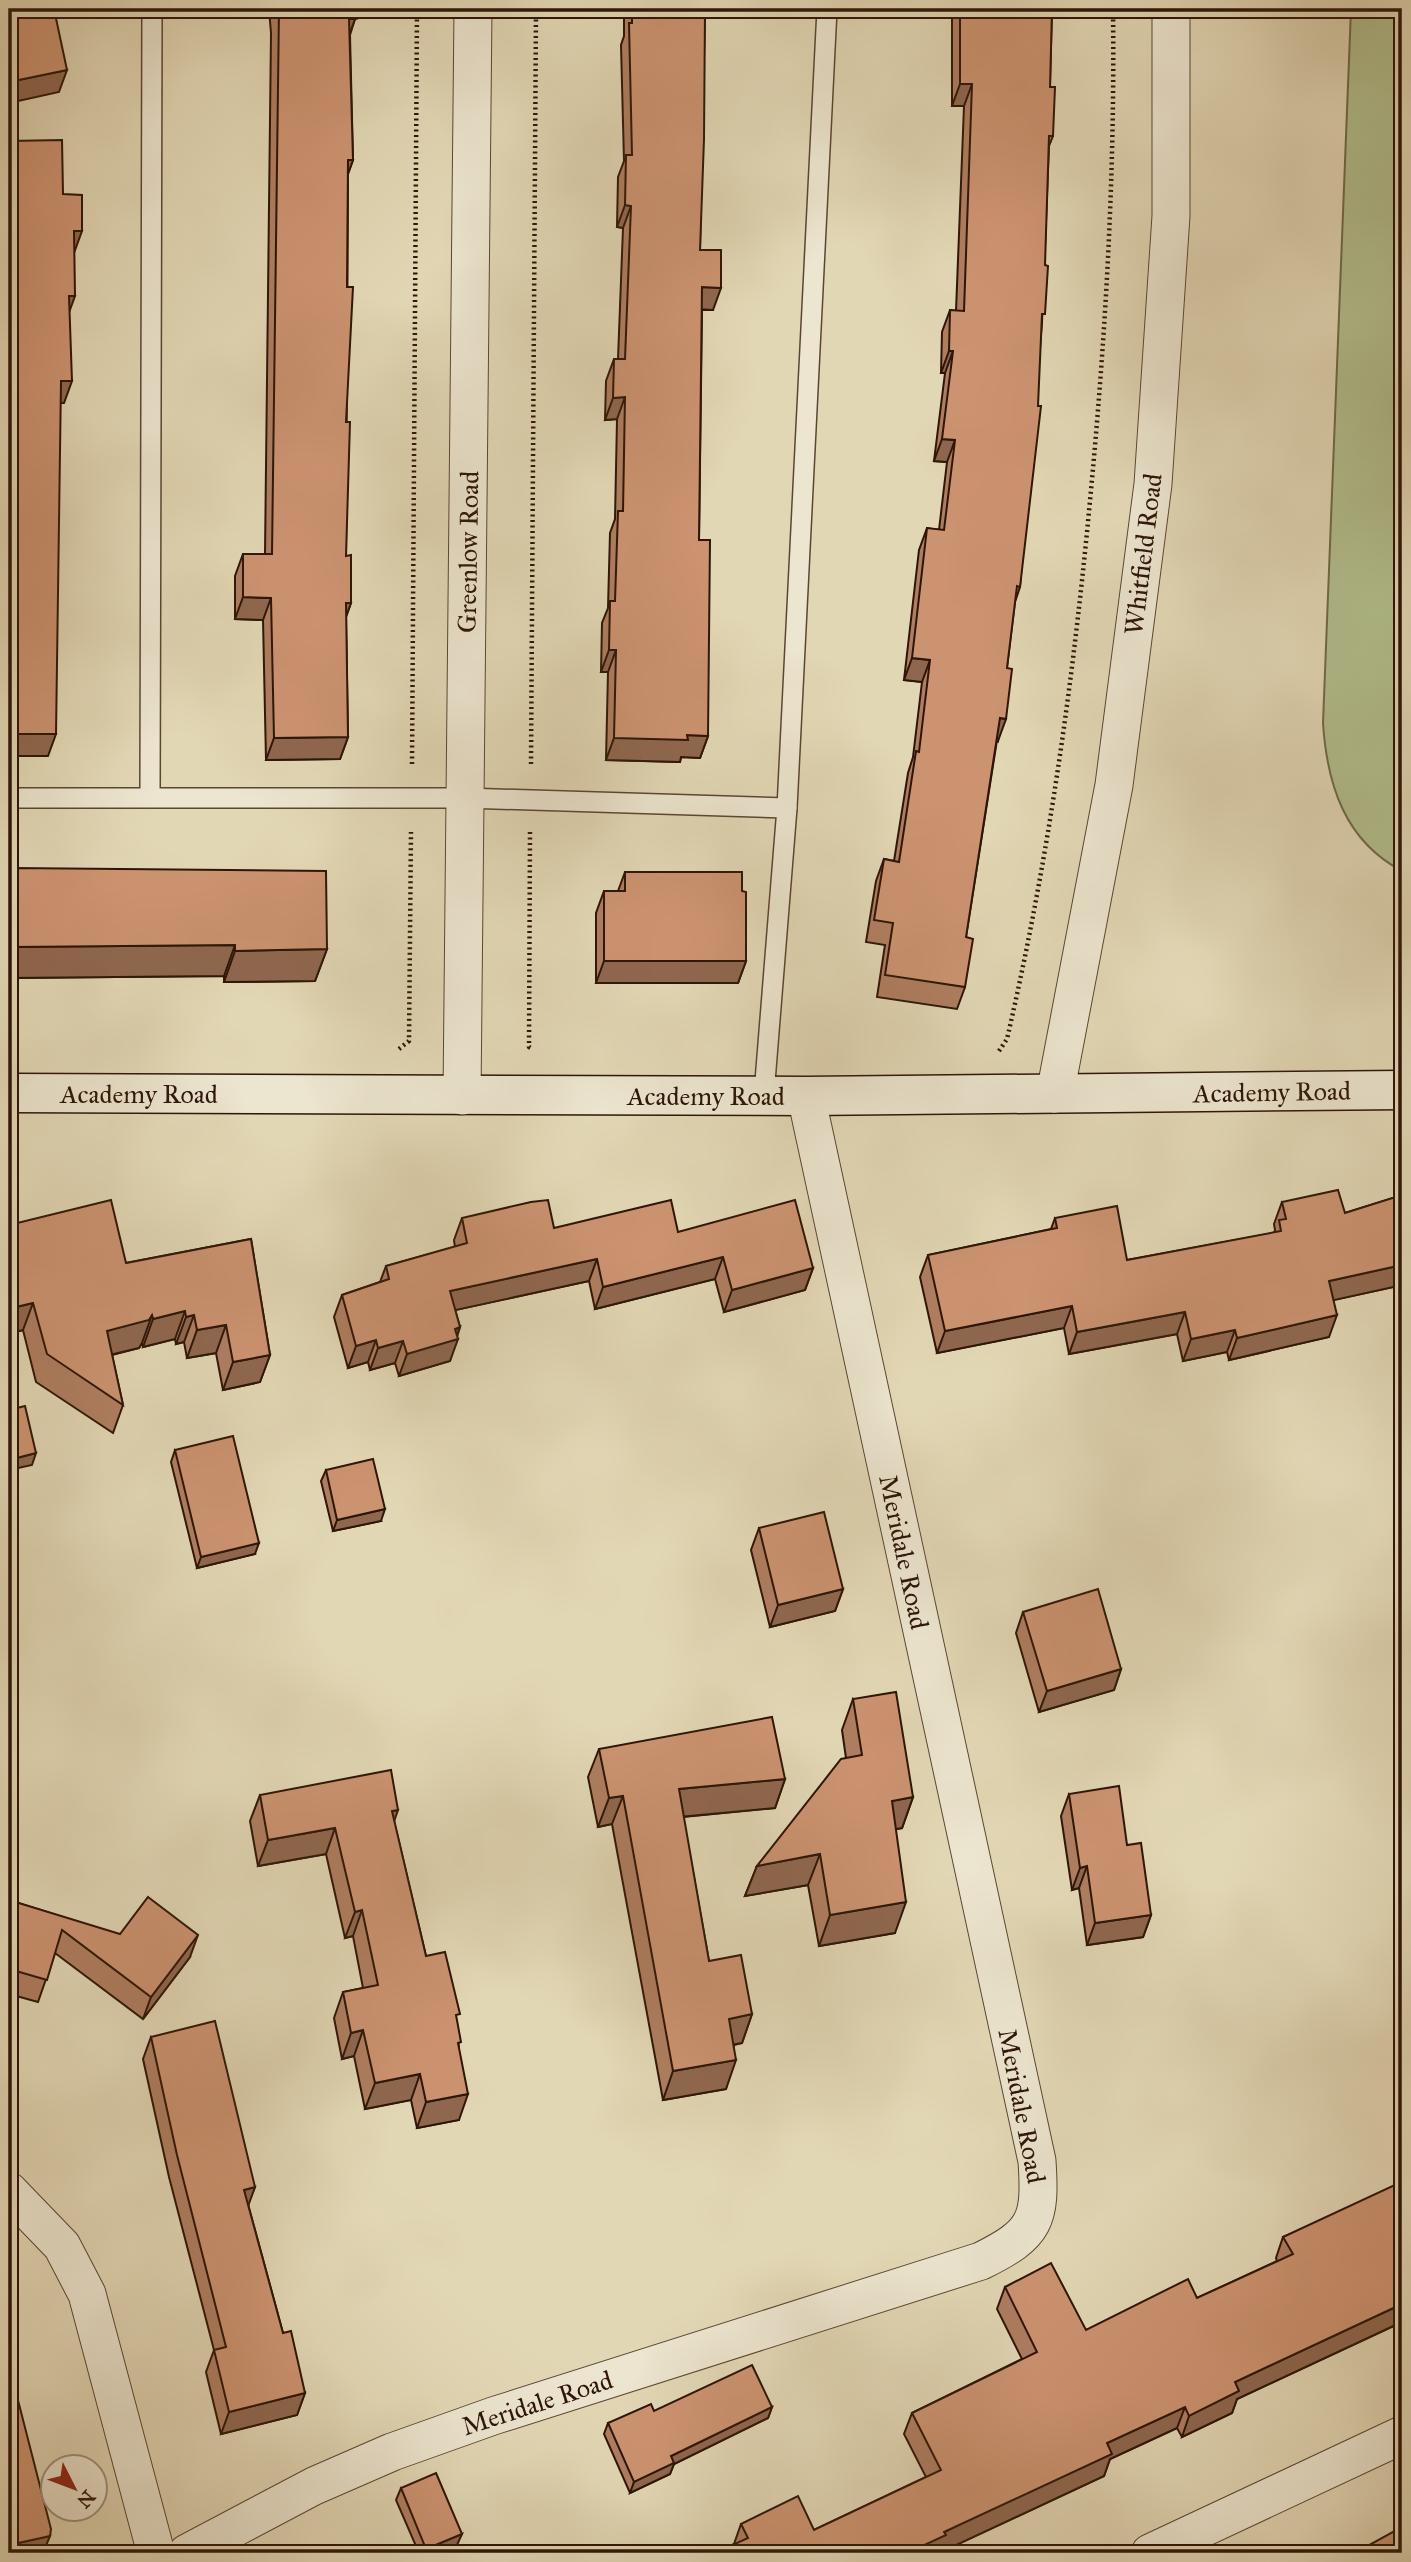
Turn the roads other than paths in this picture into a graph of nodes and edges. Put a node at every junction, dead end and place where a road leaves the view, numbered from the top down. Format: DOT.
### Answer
graph roads {
  1 [pos="152,9"];
  2 [pos="473,9"];
  3 [pos="827,9"];
  4 [pos="1171,9"];
  5 [pos="150,796"];
  6 [pos="9,798"];
  7 [pos="465,798"];
  8 [pos="787,808"];
  9 [pos="1402,1090"];
  10 [pos="9,1093"];
  11 [pos="764,1094"];
  12 [pos="1055,1094"];
  13 [pos="463,1096"];
  14 [pos="806,1097"];
  15 [pos="9,2191"];
  16 [pos="1402,2435"];
  17 [pos="156,2553"];
  18 [pos="187,2553"];
  19 [pos="1150,2553"];
  1 -- 5 [label="lane"];
  2 -- 7 [label="street, Greenlow Road"];
  3 -- 8 [label="lane"];
  4 -- 12 [label="street, Whitfield Road"];
  5 -- 6 [label="lane"];
  5 -- 7 [label="lane"];
  7 -- 8 [label="lane"];
  7 -- 13 [label="street, Greenlow Road"];
  8 -- 11 [label="lane"];
  9 -- 12 [label="main road, Academy Road"];
  10 -- 13 [label="main road, Academy Road"];
  11 -- 13 [label="main road, Academy Road"];
  11 -- 14 [label="main road, Academy Road"];
  12 -- 14 [label="main road, Academy Road"];
  14 -- 18 [label="street, Meridale Road"];
  15 -- 17 [label="street"];
  16 -- 19 [label="street"];
}
